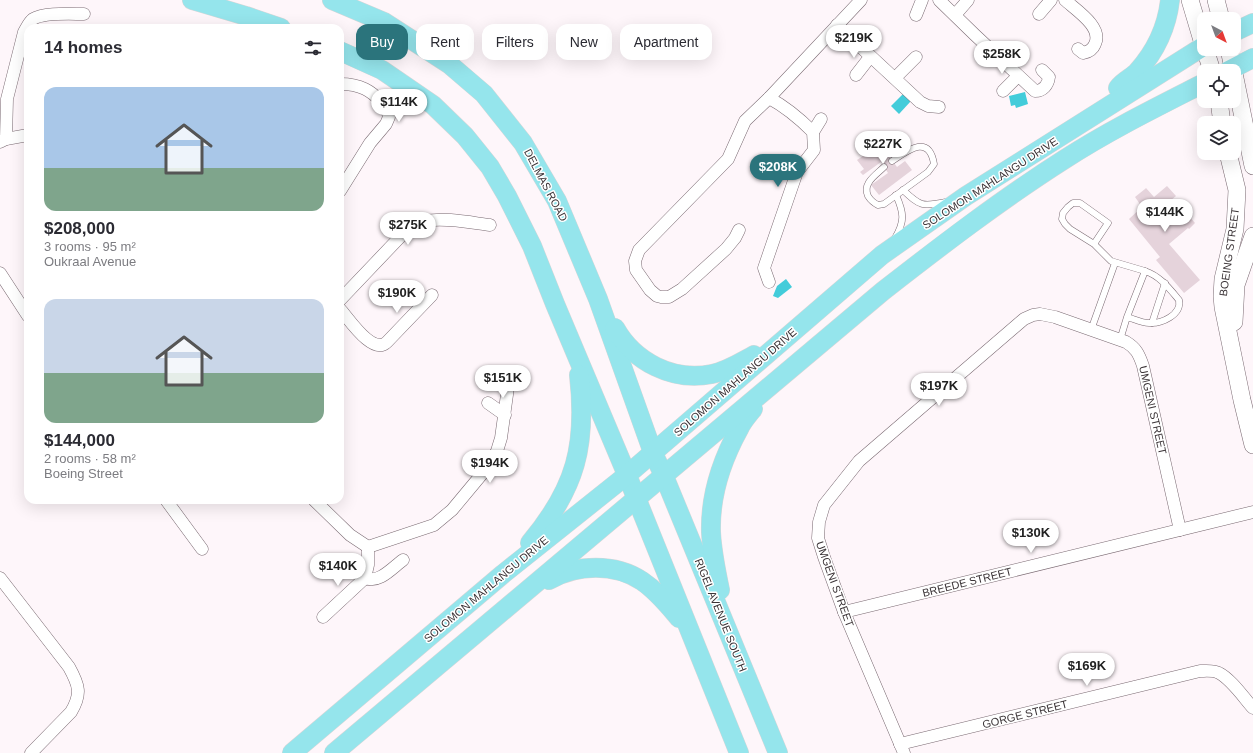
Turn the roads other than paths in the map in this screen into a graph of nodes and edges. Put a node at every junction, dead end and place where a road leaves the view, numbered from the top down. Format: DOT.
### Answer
graph roads {
  1 [pos="192,0"];
  2 [pos="332,0"];
  3 [pos="861,0"];
  4 [pos="922,0"];
  5 [pos="939,0"];
  6 [pos="968,0"];
  7 [pos="1051,0"];
  8 [pos="1170,0"];
  9 [pos="1190,0"];
  10 [pos="1216,0"];
  11 [pos="1070,2"];
  12 [pos="1219,12"];
  13 [pos="84,14"];
  14 [pos="1039,14"];
  15 [pos="916,15"];
  16 [pos="954,15"];
  17 [pos="1253,23"];
  18 [pos="28,24"];
  19 [pos="269,24"];
  20 [pos="1197,24"];
  21 [pos="837,25"];
  22 [pos="1241,29"];
  23 [pos="24,32"];
  24 [pos="1078,50"];
  25 [pos="1197,51"];
  26 [pos="344,53"];
  27 [pos="870,57"];
  28 [pos="916,57"];
  29 [pos="1253,58"];
  30 [pos="1241,65"];
  31 [pos="1042,70"];
  32 [pos="856,76"];
  33 [pos="1018,76"];
  34 [pos="895,78"];
  35 [pos="344,84"];
  36 [pos="1197,86"];
  37 [pos="1003,91"];
  38 [pos="768,98"];
  39 [pos="938,107"];
  40 [pos="1240,108"];
  41 [pos="1103,109"];
  42 [pos="821,119"];
  43 [pos="813,132"];
  44 [pos="24,136"];
  45 [pos="3,141"];
  46 [pos="1252,157"];
  47 [pos="1230,160"];
  48 [pos="892,161"];
  49 [pos="786,163"];
  50 [pos="884,167"];
  51 [pos="797,180"];
  52 [pos="344,185"];
  53 [pos="903,190"];
  54 [pos="896,195"];
  55 [pos="966,196"];
  56 [pos="490,226"];
  57 [pos="739,230"];
  58 [pos="1253,236"];
  59 [pos="1094,244"];
  60 [pos="882,256"];
  61 [pos="1115,263"];
  62 [pos="1145,271"];
  63 [pos="0,273"];
  64 [pos="769,282"];
  65 [pos="1165,283"];
  66 [pos="344,290"];
  67 [pos="432,295"];
  68 [pos="598,299"];
  69 [pos="24,310"];
  70 [pos="344,314"];
  71 [pos="1127,317"];
  72 [pos="1152,323"];
  73 [pos="1091,330"];
  74 [pos="784,340"];
  75 [pos="1120,340"];
  76 [pos="576,356"];
  77 [pos="510,373"];
  78 [pos="769,387"];
  79 [pos="488,403"];
  80 [pos="1250,413"];
  81 [pos="505,415"];
  82 [pos="1253,445"];
  83 [pos="653,453"];
  84 [pos="627,475"];
  85 [pos="664,476"];
  86 [pos="636,499"];
  87 [pos="169,504"];
  88 [pos="318,504"];
  89 [pos="1253,512"];
  90 [pos="1180,530"];
  91 [pos="368,547"];
  92 [pos="202,549"];
  93 [pos="403,560"];
  94 [pos="503,574"];
  95 [pos="0,578"];
  96 [pos="365,578"];
  97 [pos="514,602"];
  98 [pos="844,612"];
  99 [pos="323,617"];
  100 [pos="689,630"];
  101 [pos="745,674"];
  102 [pos="1253,708"];
  103 [pos="902,749"];
  104 [pos="31,753"];
  105 [pos="292,753"];
  106 [pos="334,753"];
  107 [pos="739,753"];
  108 [pos="778,753"];
  1 -- 19 [label="main road"];
  2 -- 68 [label="main road, DELMAS ROAD"];
  3 -- 21 [label="street"];
  4 -- 15 [label="street"];
  5 -- 16 [label="street"];
  6 -- 16 [label="street"];
  7 -- 14 [label="street"];
  8 -- 41 [label="main road"];
  9 -- 20 [label="street"];
  10 -- 12 [label="street"];
  11 -- 24 [label="street"];
  13 -- 18 [label="street"];
  16 -- 33 [label="street"];
  17 -- 22 [label="main road"];
  21 -- 27 [label="street"];
  21 -- 38 [label="street"];
  23 -- 45 [label="street"];
  25 -- 41 [label="main road, SOLOMON MAHLANGU DRIVE"];
  26 -- 76 [label="main road"];
  27 -- 32 [label="street"];
  27 -- 34 [label="street"];
  28 -- 34 [label="street"];
  29 -- 30 [label="main road"];
  31 -- 33 [label="street"];
  33 -- 37 [label="street"];
  34 -- 39 [label="street"];
  35 -- 52 [label="street"];
  36 -- 78 [label="main road, SOLOMON MAHLANGU DRIVE"];
  38 -- 43 [label="street"];
  38 -- 57 [label="street"];
  40 -- 46 [label="street"];
  41 -- 55 [label="main road, SOLOMON MAHLANGU DRIVE"];
  42 -- 43 [label="street"];
  43 -- 51 [label="street"];
  44 -- 45 [label="street"];
  47 -- 80 [label="street, BOEING STREET"];
  48 -- 53 [label="lane"];
  49 -- 51 [label="street"];
  50 -- 54 [label="lane"];
  51 -- 64 [label="street"];
  53 -- 54 [label="lane"];
  53 -- 55 [label="lane"];
  54 -- 60 [label="lane"];
  55 -- 60 [label="main road, SOLOMON MAHLANGU DRIVE"];
  56 -- 66 [label="street"];
  58 -- 80 [label="street, BOEING STREET"];
  59 -- 59 [label="lane"];
  59 -- 61 [label="lane"];
  60 -- 74 [label="main road, SOLOMON MAHLANGU DRIVE"];
  61 -- 62 [label="lane"];
  61 -- 73 [label="lane"];
  62 -- 65 [label="lane"];
  62 -- 71 [label="lane"];
  63 -- 69 [label="street"];
  65 -- 72 [label="lane"];
  65 -- 72 [label="lane"];
  67 -- 70 [label="street"];
  68 -- 74 [label="main road"];
  68 -- 83 [label="main road, DELMAS ROAD"];
  71 -- 72 [label="lane"];
  71 -- 75 [label="lane"];
  73 -- 75 [label="street, UMGENI STREET"];
  73 -- 98 [label="street, UMGENI STREET"];
  74 -- 83 [label="main road, SOLOMON MAHLANGU DRIVE"];
  75 -- 90 [label="street, UMGENI STREET"];
  76 -- 84 [label="main road"];
  76 -- 94 [label="main road"];
  77 -- 81 [label="street"];
  78 -- 85 [label="main road, SOLOMON MAHLANGU DRIVE"];
  78 -- 101 [label="main road"];
  79 -- 81 [label="street"];
  80 -- 82 [label="street, BOEING STREET"];
  81 -- 91 [label="street"];
  83 -- 84 [label="main road, SOLOMON MAHLANGU DRIVE"];
  83 -- 85 [label="main road, DELMAS ROAD"];
  84 -- 86 [label="main road"];
  84 -- 94 [label="main road, SOLOMON MAHLANGU DRIVE"];
  85 -- 86 [label="main road, SOLOMON MAHLANGU DRIVE"];
  85 -- 101 [label="main road, RIGEL AVENUE SOUTH"];
  86 -- 97 [label="main road, SOLOMON MAHLANGU DRIVE"];
  86 -- 100 [label="main road"];
  87 -- 92 [label="street"];
  88 -- 91 [label="street"];
  89 -- 90 [label="street, BREEDE STREET"];
  90 -- 98 [label="street, BREEDE STREET"];
  91 -- 96 [label="street"];
  93 -- 96 [label="street"];
  94 -- 105 [label="main road, SOLOMON MAHLANGU DRIVE"];
  95 -- 104 [label="street"];
  96 -- 99 [label="street"];
  97 -- 100 [label="main road"];
  97 -- 106 [label="main road, SOLOMON MAHLANGU DRIVE"];
  98 -- 103 [label="street, UMGENI STREET"];
  100 -- 107 [label="main road"];
  101 -- 108 [label="main road, RIGEL AVENUE SOUTH"];
  102 -- 103 [label="street, GORGE STREET"];
}
